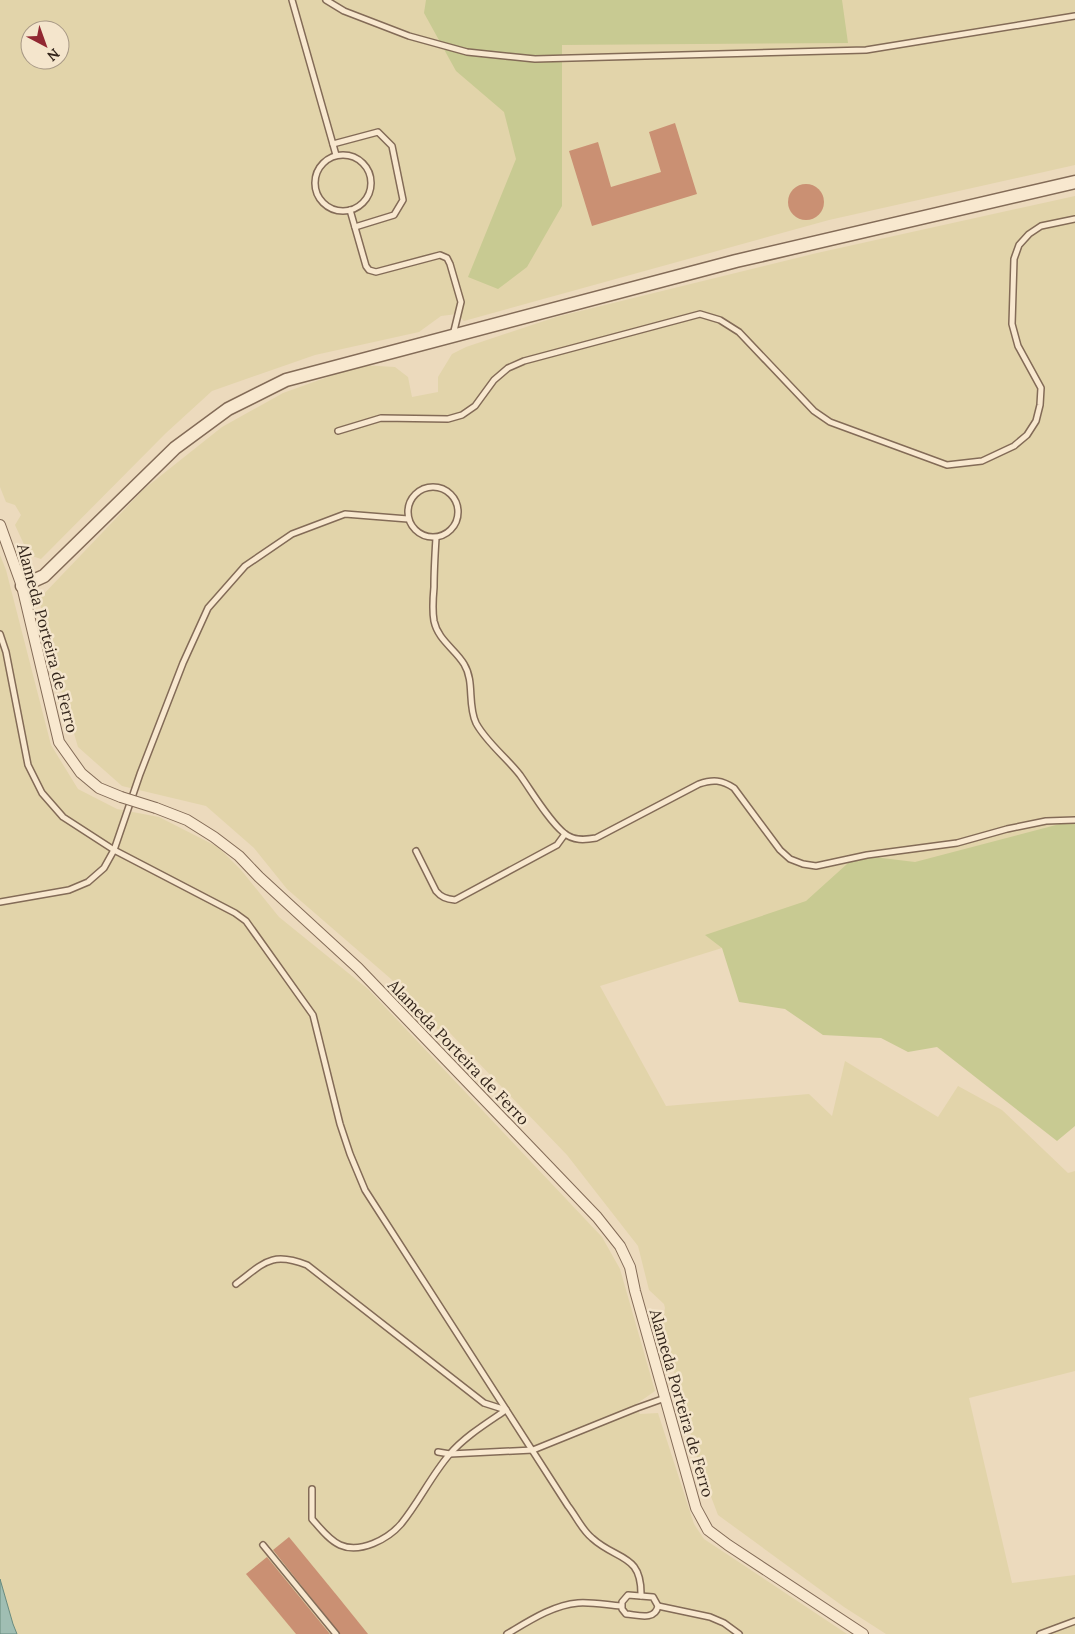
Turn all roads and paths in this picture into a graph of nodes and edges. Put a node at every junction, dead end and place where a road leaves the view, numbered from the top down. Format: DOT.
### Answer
graph roads {
  1 [pos="292,0"];
  2 [pos="326,0"];
  3 [pos="1075,16"];
  4 [pos="333,144"];
  5 [pos="336,155"];
  6 [pos="1075,182"];
  7 [pos="350,210"];
  8 [pos="1075,219"];
  9 [pos="355,226"];
  10 [pos="453,336"];
  11 [pos="338,431"];
  12 [pos="408,519"];
  13 [pos="0,525"];
  14 [pos="436,538"];
  15 [pos="22,586"];
  16 [pos="0,634"];
  17 [pos="1075,820"];
  18 [pos="565,834"];
  19 [pos="114,850"];
  20 [pos="416,851"];
  21 [pos="0,902"];
  22 [pos="236,1284"];
  23 [pos="665,1398"];
  24 [pos="506,1410"];
  25 [pos="532,1450"];
  26 [pos="438,1452"];
  27 [pos="450,1454"];
  28 [pos="312,1489"];
  29 [pos="262,1545"];
  30 [pos="641,1596"];
  31 [pos="621,1606"];
  32 [pos="658,1606"];
  33 [pos="1075,1621"];
  34 [pos="336,1634"];
  35 [pos="507,1634"];
  36 [pos="739,1634"];
  37 [pos="864,1634"];
  38 [pos="1040,1634"];
  1 -- 4 [label="lane"];
  2 -- 3 [label="lane"];
  4 -- 5 [label="lane"];
  4 -- 9 [label="lane"];
  5 -- 7 [label="lane"];
  5 -- 7 [label="lane"];
  6 -- 10 [label="street"];
  7 -- 9 [label="lane"];
  8 -- 11 [label="lane"];
  9 -- 10 [label="lane"];
  10 -- 15 [label="street"];
  12 -- 14 [label="lane"];
  12 -- 14 [label="lane"];
  12 -- 19 [label="lane"];
  13 -- 15 [label="street, Alameda Porteira de Ferro"];
  14 -- 18 [label="lane"];
  15 -- 23 [label="street, Alameda Porteira de Ferro, bridge"];
  16 -- 19 [label="lane"];
  17 -- 18 [label="lane"];
  18 -- 20 [label="lane"];
  19 -- 21 [label="lane"];
  19 -- 24 [label="lane"];
  22 -- 24 [label="lane"];
  23 -- 25 [label="lane"];
  23 -- 37 [label="street, Alameda Porteira de Ferro"];
  24 -- 25 [label="lane"];
  24 -- 27 [label="lane"];
  25 -- 27 [label="lane"];
  25 -- 30 [label="lane"];
  26 -- 27 [label="lane"];
  27 -- 28 [label="lane"];
  29 -- 34 [label="lane"];
  30 -- 31 [label="lane"];
  30 -- 32 [label="lane"];
  31 -- 32 [label="lane"];
  31 -- 35 [label="lane"];
  32 -- 36 [label="lane"];
  33 -- 38 [label="lane"];
}
